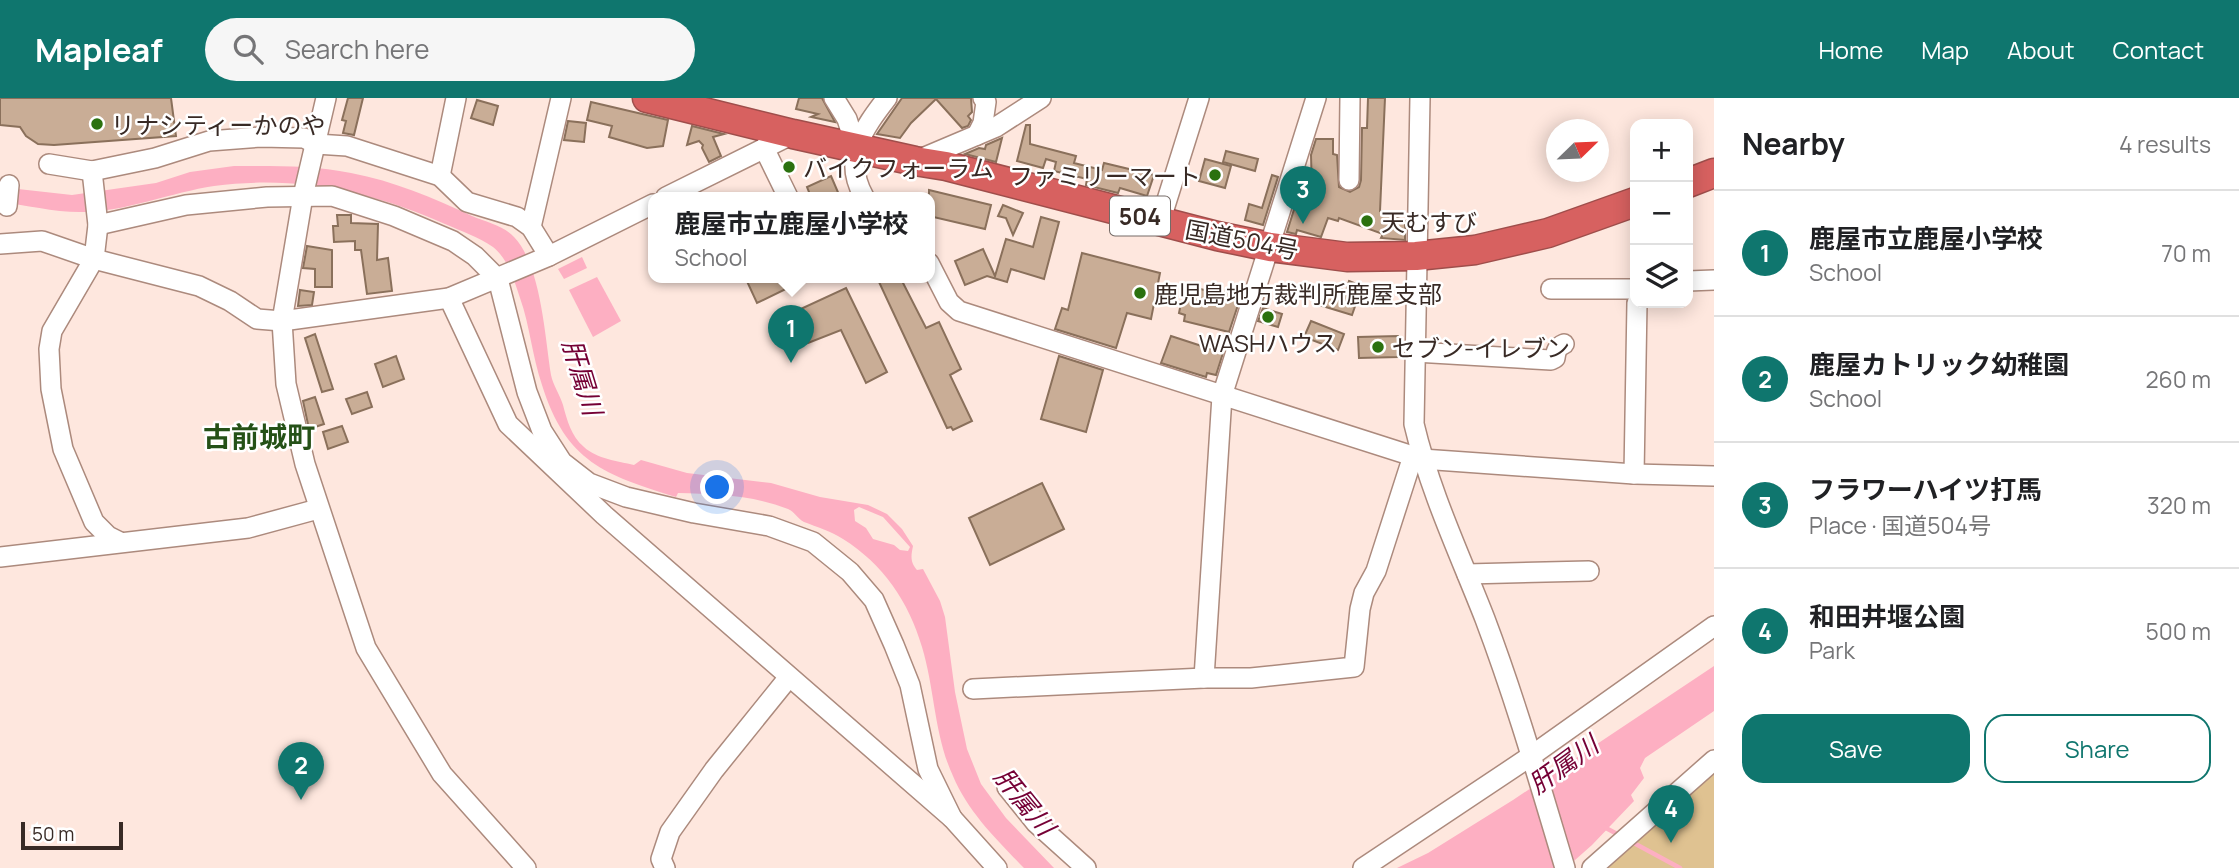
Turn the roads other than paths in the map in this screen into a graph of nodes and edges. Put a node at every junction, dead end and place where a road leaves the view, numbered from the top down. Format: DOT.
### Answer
graph roads {
  1 [pos="326,98"];
  2 [pos="456,98"];
  3 [pos="561,98"];
  4 [pos="647,98"];
  5 [pos="834,98"];
  6 [pos="887,98"];
  7 [pos="983,98"];
  8 [pos="1041,98"];
  9 [pos="1199,98"];
  10 [pos="1316,98"];
  11 [pos="1350,98"];
  12 [pos="1420,98"];
  13 [pos="793,134"];
  14 [pos="977,135"];
  15 [pos="316,144"];
  16 [pos="856,147"];
  17 [pos="764,148"];
  18 [pos="915,161"];
  19 [pos="49,164"];
  20 [pos="1714,173"];
  21 [pos="92,174"];
  22 [pos="440,176"];
  23 [pos="1349,180"];
  24 [pos="1691,182"];
  25 [pos="9,185"];
  26 [pos="676,192"];
  27 [pos="786,192"];
  28 [pos="861,192"];
  29 [pos="303,196"];
  30 [pos="1630,204"];
  31 [pos="7,206"];
  32 [pos="648,206"];
  33 [pos="97,221"];
  34 [pos="1160,222"];
  35 [pos="531,227"];
  36 [pos="0,244"];
  37 [pos="1269,247"];
  38 [pos="549,256"];
  39 [pos="1416,256"];
  40 [pos="94,259"];
  41 [pos="935,275"];
  42 [pos="498,279"];
  43 [pos="1714,280"];
  44 [pos="1693,281"];
  45 [pos="1551,289"];
  46 [pos="1630,289"];
  47 [pos="449,298"];
  48 [pos="1637,308"];
  49 [pos="282,321"];
  50 [pos="1564,344"];
  51 [pos="1415,352"];
  52 [pos="1222,396"];
  53 [pos="1417,458"];
  54 [pos="1634,474"];
  55 [pos="1714,476"];
  56 [pos="318,509"];
  57 [pos="120,542"];
  58 [pos="0,557"];
  59 [pos="1589,571"];
  60 [pos="1467,574"];
  61 [pos="1714,626"];
  62 [pos="789,677"];
  63 [pos="1204,678"];
  64 [pos="972,689"];
  65 [pos="1531,756"];
  66 [pos="1714,760"];
  67 [pos="1007,787"];
  68 [pos="952,818"];
  69 [pos="987,864"];
  70 [pos="526,868"];
  71 [pos="665,868"];
  72 [pos="1086,868"];
  73 [pos="1363,868"];
  74 [pos="1565,868"];
  75 [pos="1592,868"];
  1 -- 15 [label="street"];
  2 -- 22 [label="street"];
  3 -- 35 [label="street"];
  4 -- 13 [label="highway, 国道504号 / 504"];
  5 -- 16 [label="street"];
  6 -- 16 [label="street"];
  7 -- 14 [label="street"];
  8 -- 14 [label="street"];
  9 -- 34 [label="street"];
  10 -- 37 [label="street"];
  11 -- 23 [label="street"];
  12 -- 39 [label="street"];
  13 -- 16 [label="highway, 国道504号 / 504"];
  13 -- 17 [label="street"];
  14 -- 18 [label="street"];
  15 -- 21 [label="street"];
  15 -- 22 [label="street"];
  15 -- 29 [label="street"];
  16 -- 18 [label="highway, 国道504号 / 504"];
  16 -- 28 [label="street"];
  17 -- 26 [label="street"];
  17 -- 27 [label="street"];
  18 -- 34 [label="highway, 国道504号 / 504"];
  19 -- 21 [label="street"];
  20 -- 24 [label="highway"];
  21 -- 33 [label="street"];
  22 -- 35 [label="street"];
  25 -- 31 [label="street"];
  29 -- 33 [label="street"];
  29 -- 42 [label="street"];
  29 -- 49 [label="street"];
  30 -- 39 [label="highway, 国道504号 / 504"];
  32 -- 38 [label="street"];
  33 -- 40 [label="street"];
  34 -- 37 [label="highway, 国道504号 / 504"];
  35 -- 38 [label="street"];
  36 -- 40 [label="street"];
  37 -- 39 [label="highway, 国道504号 / 504"];
  37 -- 52 [label="street"];
  38 -- 42 [label="street"];
  39 -- 51 [label="street"];
  40 -- 49 [label="street"];
  40 -- 57 [label="street"];
  41 -- 52 [label="street"];
  42 -- 47 [label="street"];
  42 -- 68 [label="street"];
  43 -- 44 [label="street"];
  45 -- 46 [label="street"];
  47 -- 49 [label="street"];
  47 -- 62 [label="street"];
  48 -- 54 [label="street"];
  49 -- 56 [label="street"];
  50 -- 51 [label="street"];
  51 -- 53 [label="street"];
  52 -- 53 [label="street"];
  52 -- 63 [label="street"];
  53 -- 54 [label="street"];
  53 -- 60 [label="street"];
  53 -- 63 [label="street"];
  54 -- 55 [label="street"];
  56 -- 57 [label="street"];
  56 -- 70 [label="street"];
  57 -- 58 [label="street"];
  59 -- 60 [label="street"];
  60 -- 65 [label="street"];
  61 -- 65 [label="street"];
  62 -- 68 [label="street"];
  62 -- 71 [label="street"];
  63 -- 64 [label="street"];
  65 -- 73 [label="street"];
  65 -- 74 [label="street"];
  66 -- 75 [label="street"];
  67 -- 72 [label="street"];
  68 -- 69 [label="street"];
}
